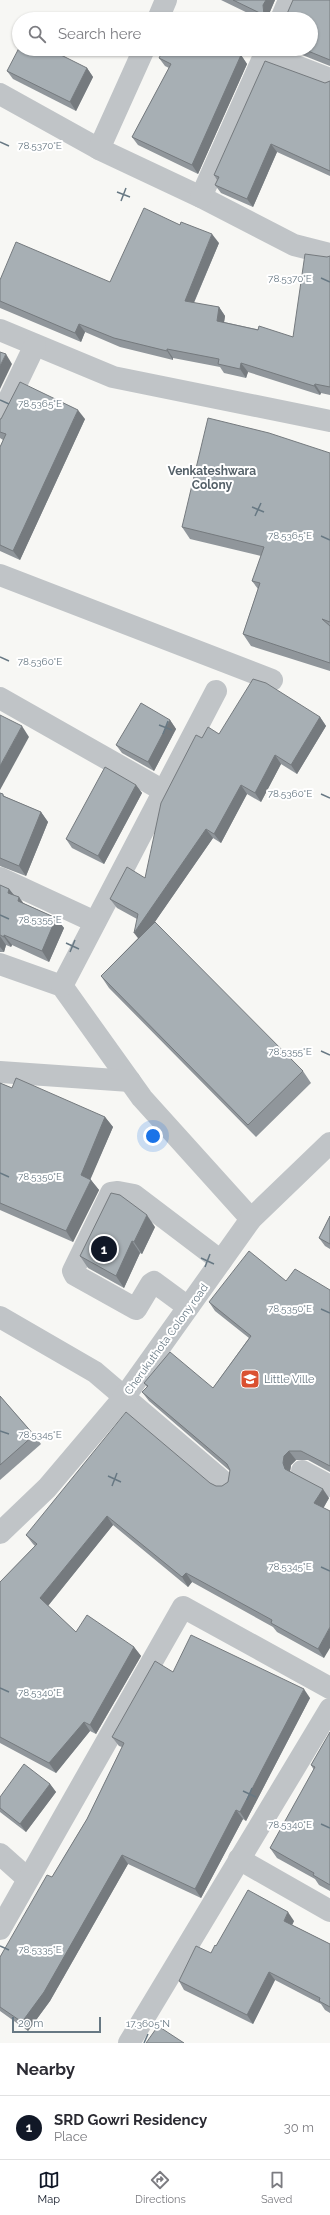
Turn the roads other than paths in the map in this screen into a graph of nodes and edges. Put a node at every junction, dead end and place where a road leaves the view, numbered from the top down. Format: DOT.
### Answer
graph roads {
  1 [pos="166,0"];
  2 [pos="289,0"];
  3 [pos="161,12"];
  4 [pos="284,12"];
  5 [pos="141,56"];
  6 [pos="264,56"];
  7 [pos="275,56"];
  8 [pos="330,79"];
  9 [pos="0,94"];
  10 [pos="99,149"];
  11 [pos="201,197"];
  12 [pos="330,254"];
  13 [pos="0,330"];
  14 [pos="35,345"];
  15 [pos="0,418"];
  16 [pos="330,421"];
  17 [pos="0,574"];
  18 [pos="272,680"];
  19 [pos="216,691"];
  20 [pos="0,698"];
  21 [pos="162,790"];
  22 [pos="0,878"];
  23 [pos="95,922"];
  24 [pos="0,966"];
  25 [pos="62,986"];
  26 [pos="0,1072"];
  27 [pos="130,1081"];
  28 [pos="330,1143"];
  29 [pos="251,1219"];
  30 [pos="221,1262"];
  31 [pos="188,1307"];
  32 [pos="0,1317"];
  33 [pos="125,1396"];
  34 [pos="302,1471"];
  35 [pos="226,1484"];
  36 [pos="330,1486"];
  37 [pos="0,1533"];
  38 [pos="330,1688"];
  39 [pos="330,1709"];
  40 [pos="0,1854"];
  41 [pos="239,1859"];
  42 [pos="28,1879"];
  43 [pos="330,1911"];
  44 [pos="0,1929"];
  45 [pos="129,2043"];
  1 -- 3 [label="street"];
  2 -- 4 [label="street"];
  5 -- 10 [label="street"];
  6 -- 11 [label="street"];
  7 -- 8 [label="street"];
  9 -- 10 [label="street"];
  10 -- 11 [label="street"];
  11 -- 12 [label="street"];
  13 -- 14 [label="street"];
  14 -- 15 [label="street"];
  14 -- 16 [label="street"];
  17 -- 18 [label="street"];
  19 -- 21 [label="street"];
  20 -- 21 [label="street"];
  21 -- 23 [label="street"];
  22 -- 23 [label="street"];
  23 -- 25 [label="street"];
  24 -- 25 [label="street"];
  25 -- 27 [label="street"];
  26 -- 27 [label="street"];
  27 -- 29 [label="street"];
  28 -- 29 [label="street, Cherukuthota Colony road"];
  29 -- 30 [label="street, Cherukuthota Colony road"];
  30 -- 31 [label="street, Cherukuthota Colony road"];
  30 -- 31 [label="street"];
  31 -- 33 [label="street, Cherukuthota Colony road"];
  32 -- 33 [label="street"];
  33 -- 35 [label="street"];
  33 -- 37 [label="street, Cherukuthota Colony road"];
  34 -- 36 [label="street"];
  38 -- 42 [label="street"];
  39 -- 41 [label="street"];
  40 -- 42 [label="street"];
  41 -- 43 [label="street"];
  41 -- 45 [label="street"];
  42 -- 44 [label="street"];
}
